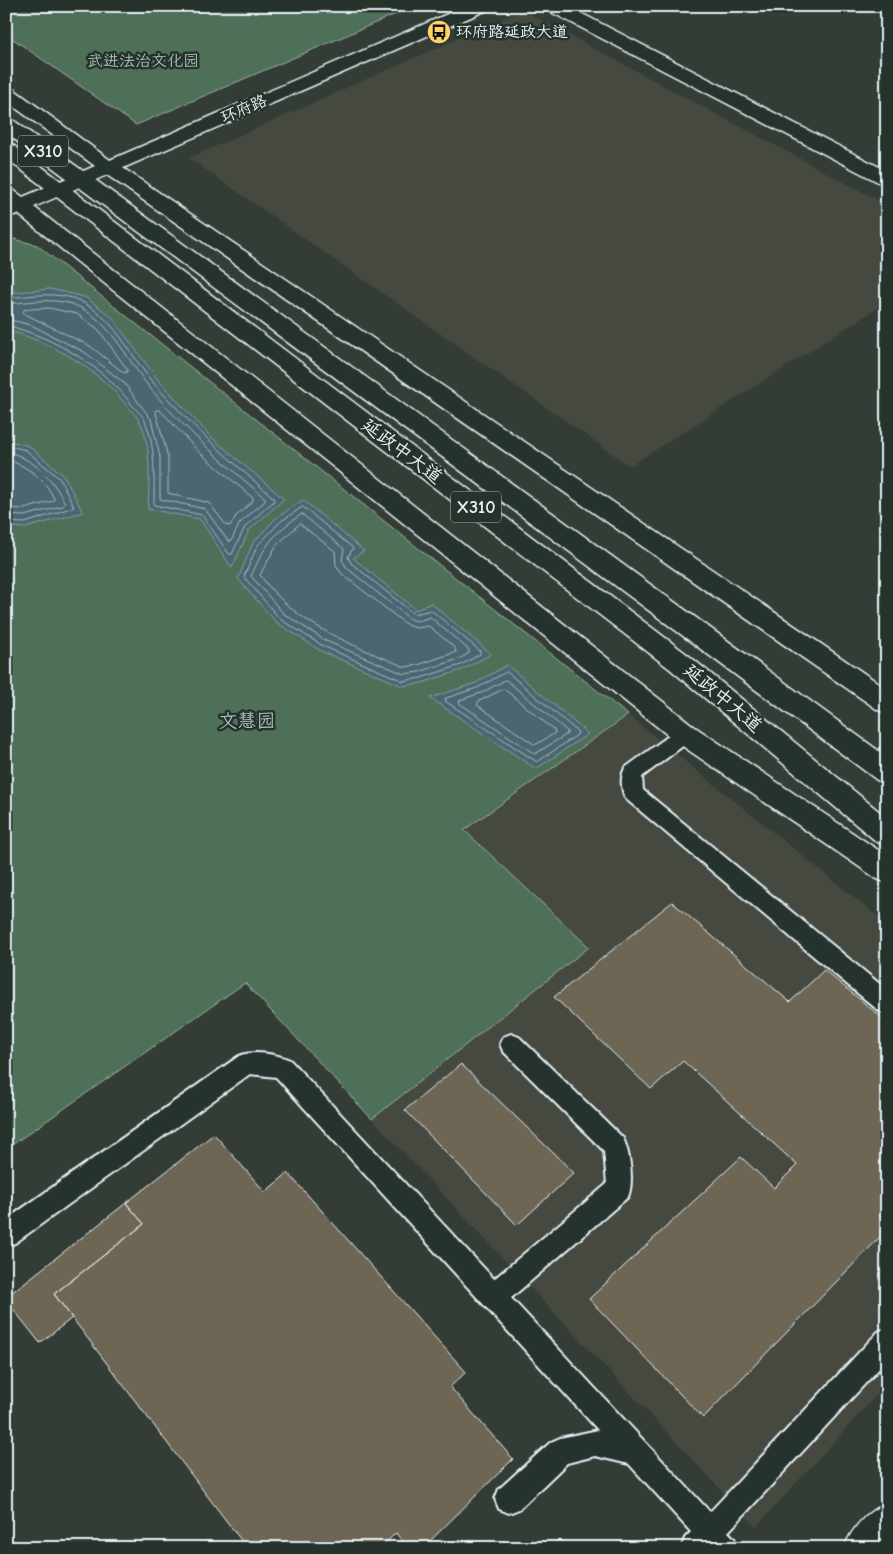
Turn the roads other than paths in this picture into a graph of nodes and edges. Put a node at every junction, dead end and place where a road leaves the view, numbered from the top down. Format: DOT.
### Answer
graph roads {
  1 [pos="481,6"];
  2 [pos="553,6"];
  3 [pos="6,92"];
  4 [pos="6,124"];
  5 [pos="6,149"];
  6 [pos="108,167"];
  7 [pos="80,179"];
  8 [pos="887,179"];
  9 [pos="58,189"];
  10 [pos="11,204"];
  11 [pos="887,703"];
  12 [pos="685,734"];
  13 [pos="887,772"];
  14 [pos="887,834"];
  15 [pos="887,871"];
  16 [pos="887,1004"];
  17 [pos="512,1044"];
  18 [pos="6,1235"];
  19 [pos="492,1297"];
  20 [pos="887,1341"];
  21 [pos="635,1452"];
  22 [pos="509,1499"];
  23 [pos="887,1522"];
  24 [pos="710,1543"];
  25 [pos="863,1548"];
  1 -- 6 [label="street, 环府路"];
  2 -- 8 [label="street"];
  3 -- 6 [label="street"];
  4 -- 7 [label="street, 延政中大道 / X310"];
  5 -- 9 [label="street, 延政中大道 / X310"];
  6 -- 7 [label="street, 环府路"];
  6 -- 11 [label="street"];
  7 -- 9 [label="street, 环府路"];
  7 -- 13 [label="street, 延政中大道 / X310"];
  9 -- 10 [label="street, 环府路"];
  9 -- 14 [label="street, 延政中大道 / X310"];
  10 -- 12 [label="street"];
  12 -- 15 [label="street"];
  12 -- 16 [label="lane"];
  17 -- 19 [label="lane"];
  18 -- 19 [label="lane"];
  19 -- 21 [label="lane"];
  20 -- 24 [label="lane"];
  21 -- 22 [label="lane"];
  21 -- 24 [label="lane"];
  23 -- 25 [label="street"];
}
